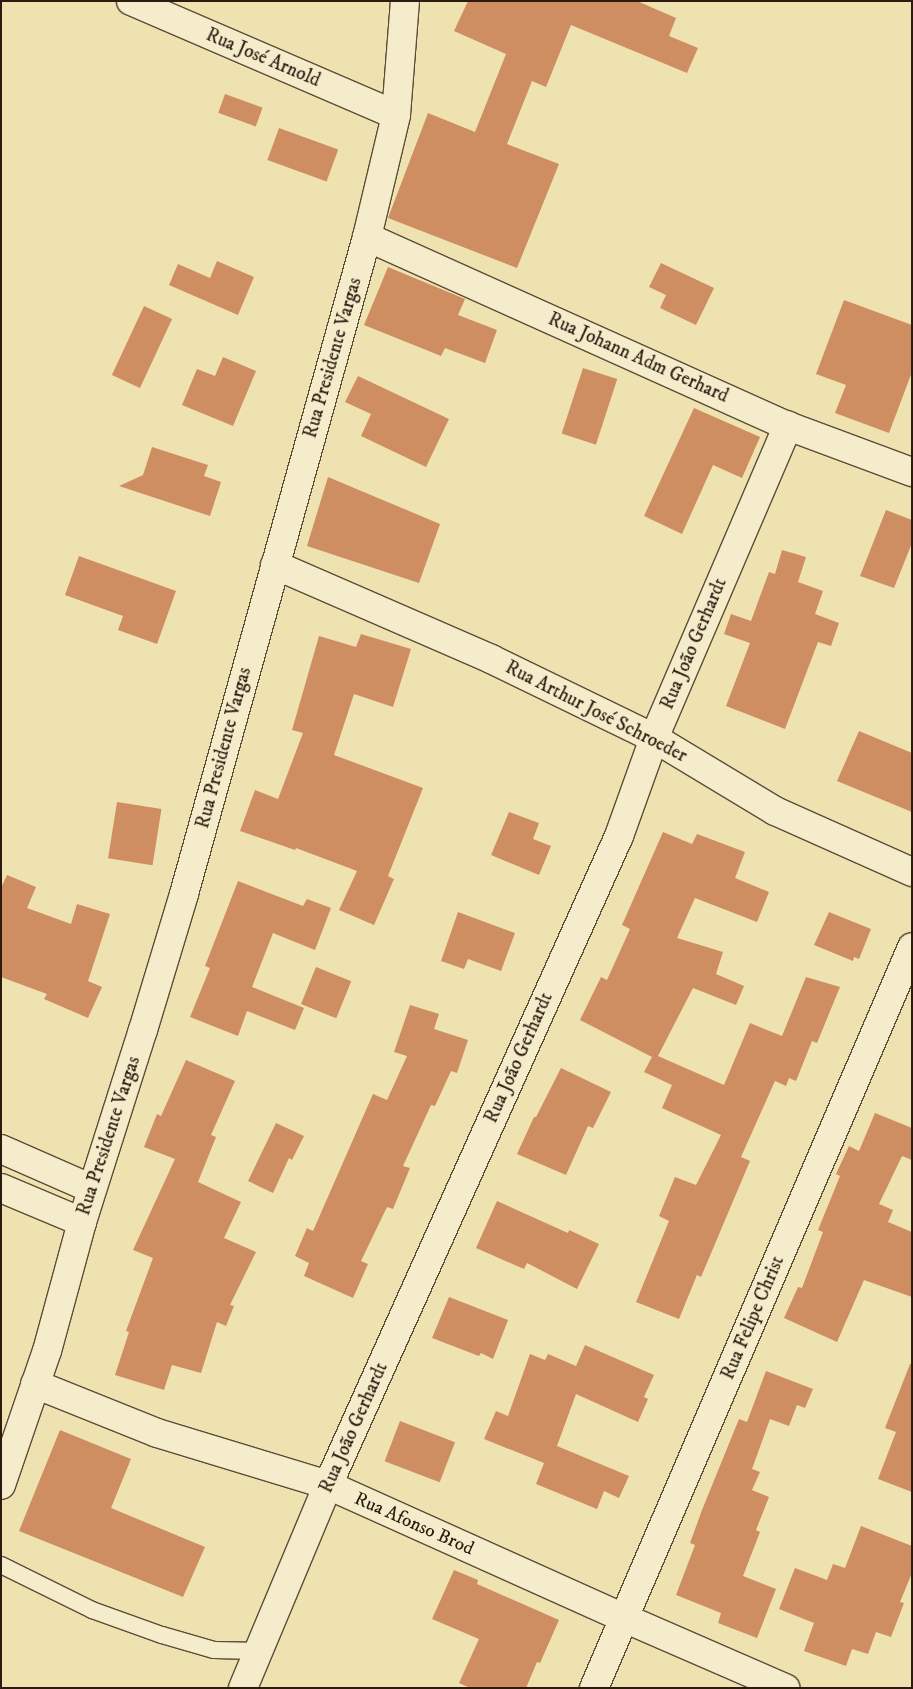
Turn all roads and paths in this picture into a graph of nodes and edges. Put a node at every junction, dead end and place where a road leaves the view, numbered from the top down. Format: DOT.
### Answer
graph roads {
  1 [pos="131,1"];
  2 [pos="405,1"];
  3 [pos="396,116"];
  4 [pos="366,237"];
  5 [pos="788,426"];
  6 [pos="912,472"];
  7 [pos="275,565"];
  8 [pos="654,738"];
  9 [pos="912,872"];
  10 [pos="912,947"];
  11 [pos="1,1149"];
  12 [pos="1,1188"];
  13 [pos="92,1190"];
  14 [pos="82,1222"];
  15 [pos="34,1384"];
  16 [pos="1,1485"];
  17 [pos="328,1485"];
  18 [pos="1,1565"];
  19 [pos="624,1618"];
  20 [pos="260,1651"];
  21 [pos="243,1688"];
  22 [pos="594,1688"];
  23 [pos="785,1688"];
  1 -- 3 [label="street, Rua José Arnold"];
  2 -- 3 [label="street, Rua Presidente Vargas"];
  3 -- 4 [label="street, Rua Presidente Vargas"];
  4 -- 5 [label="street, Rua Johann Adm Gerhard"];
  4 -- 7 [label="street, Rua Presidente Vargas"];
  5 -- 6 [label="street, Rua Johann Adm Gerhard"];
  5 -- 8 [label="street, Rua João Gerhardt"];
  7 -- 8 [label="street, Rua Arthur José Schroeder"];
  7 -- 13 [label="street, Rua Presidente Vargas"];
  8 -- 9 [label="street, Rua Arthur José Schroeder"];
  8 -- 17 [label="street, Rua João Gerhardt"];
  10 -- 19 [label="street, Rua Felipe Christ"];
  11 -- 13 [label="street"];
  12 -- 14 [label="street"];
  13 -- 14 [label="street, Rua Presidente Vargas"];
  14 -- 15 [label="street, Rua Presidente Vargas"];
  15 -- 16 [label="street, Rua Presidente Vargas"];
  15 -- 17 [label="street, Rua Afonso Brod"];
  17 -- 19 [label="street, Rua Afonso Brod"];
  17 -- 20 [label="street, Rua João Gerhardt"];
  18 -- 20 [label="lane"];
  19 -- 22 [label="street, Rua Felipe Christ"];
  19 -- 23 [label="street, Rua Afonso Brod"];
  20 -- 21 [label="street, Rua João Gerhardt"];
}
